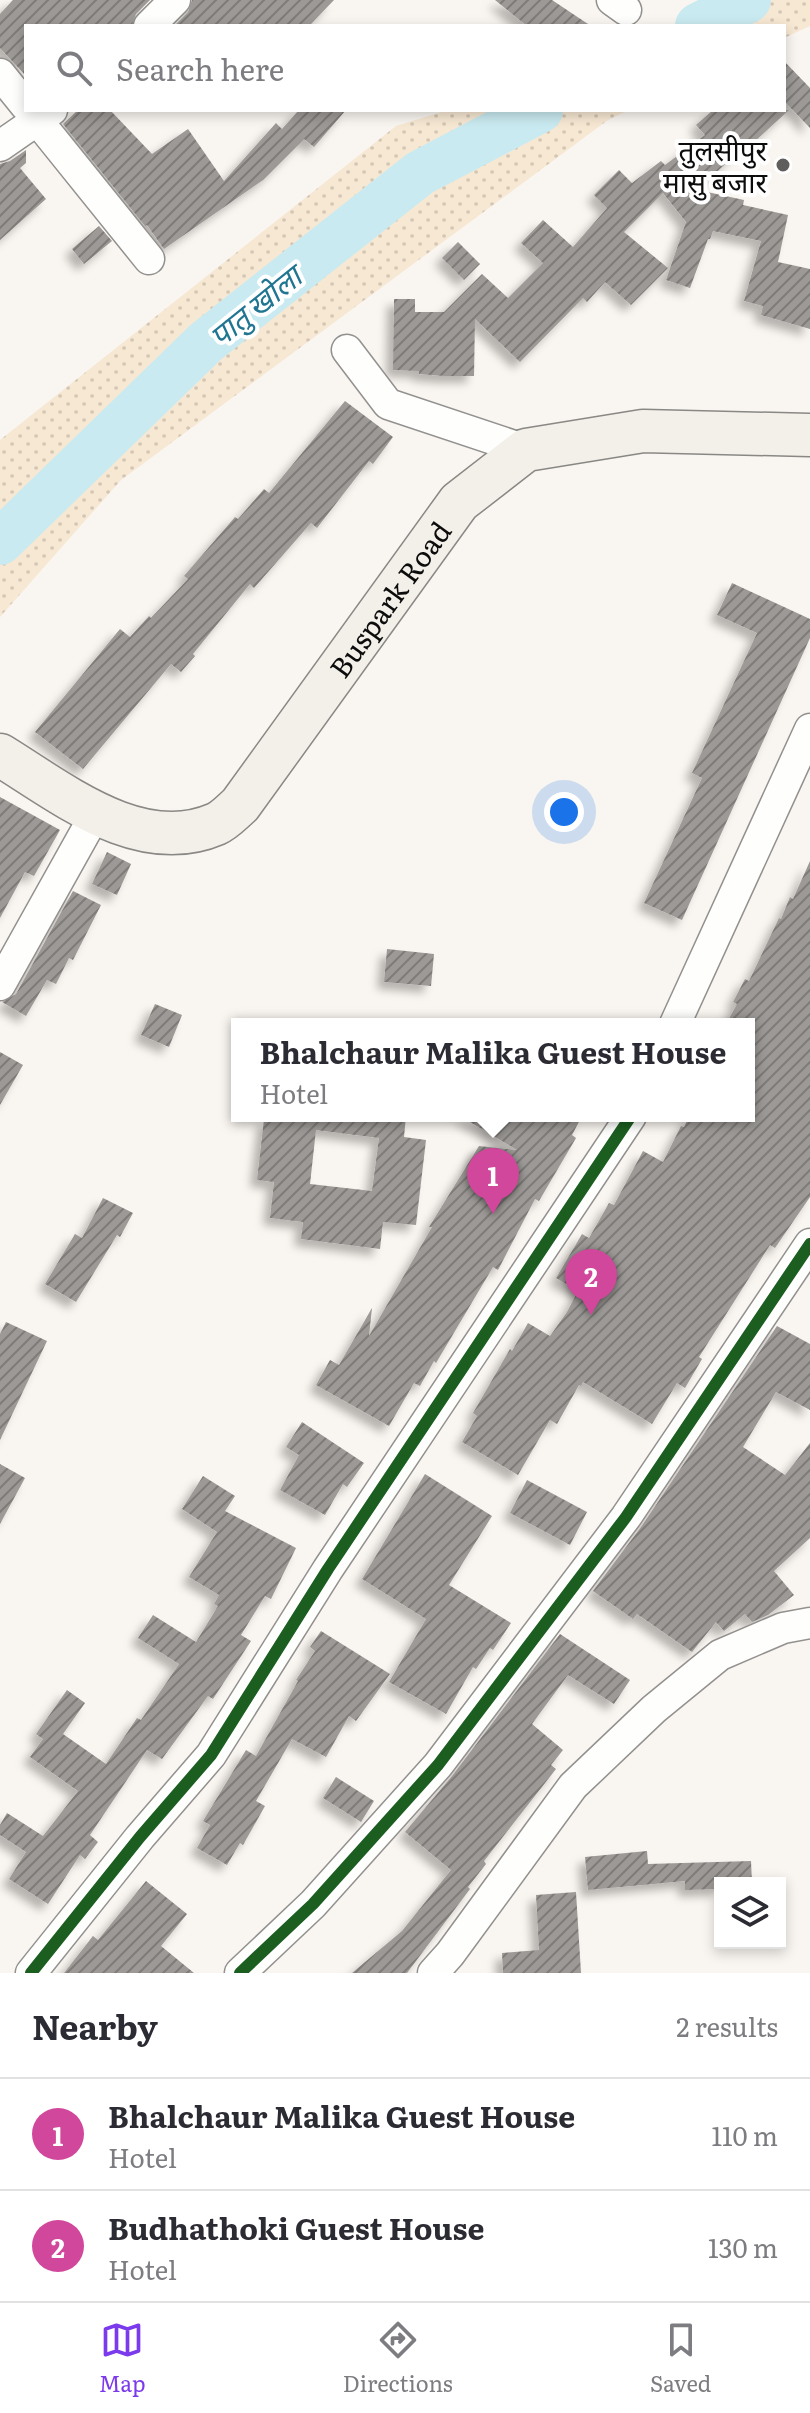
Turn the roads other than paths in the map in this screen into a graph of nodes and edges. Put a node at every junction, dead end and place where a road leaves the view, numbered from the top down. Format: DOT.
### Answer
graph roads {
  1 [pos="175,0"];
  2 [pos="151,24"];
  3 [pos="0,74"];
  4 [pos="24,99"];
  5 [pos="36,112"];
  6 [pos="0,146"];
  7 [pos="149,259"];
  8 [pos="347,350"];
  9 [pos="810,435"];
  10 [pos="526,450"];
  11 [pos="810,729"];
  12 [pos="14,763"];
  13 [pos="96,813"];
  14 [pos="0,985"];
  15 [pos="678,1018"];
  16 [pos="627,1122"];
  17 [pos="810,1244"];
  18 [pos="810,1623"];
  19 [pos="31,1973"];
  20 [pos="240,1973"];
  21 [pos="433,1973"];
  1 -- 2 [label="street"];
  3 -- 4 [label="street"];
  5 -- 6 [label="street"];
  5 -- 7 [label="street"];
  8 -- 10 [label="street"];
  9 -- 10 [label="main road, Buspark Road"];
  10 -- 13 [label="main road, Buspark Road"];
  11 -- 15 [label="street"];
  12 -- 13 [label="main road, Buspark Road"];
  13 -- 14 [label="street"];
  16 -- 19 [label="street"];
  17 -- 20 [label="street"];
  18 -- 21 [label="street"];
}
